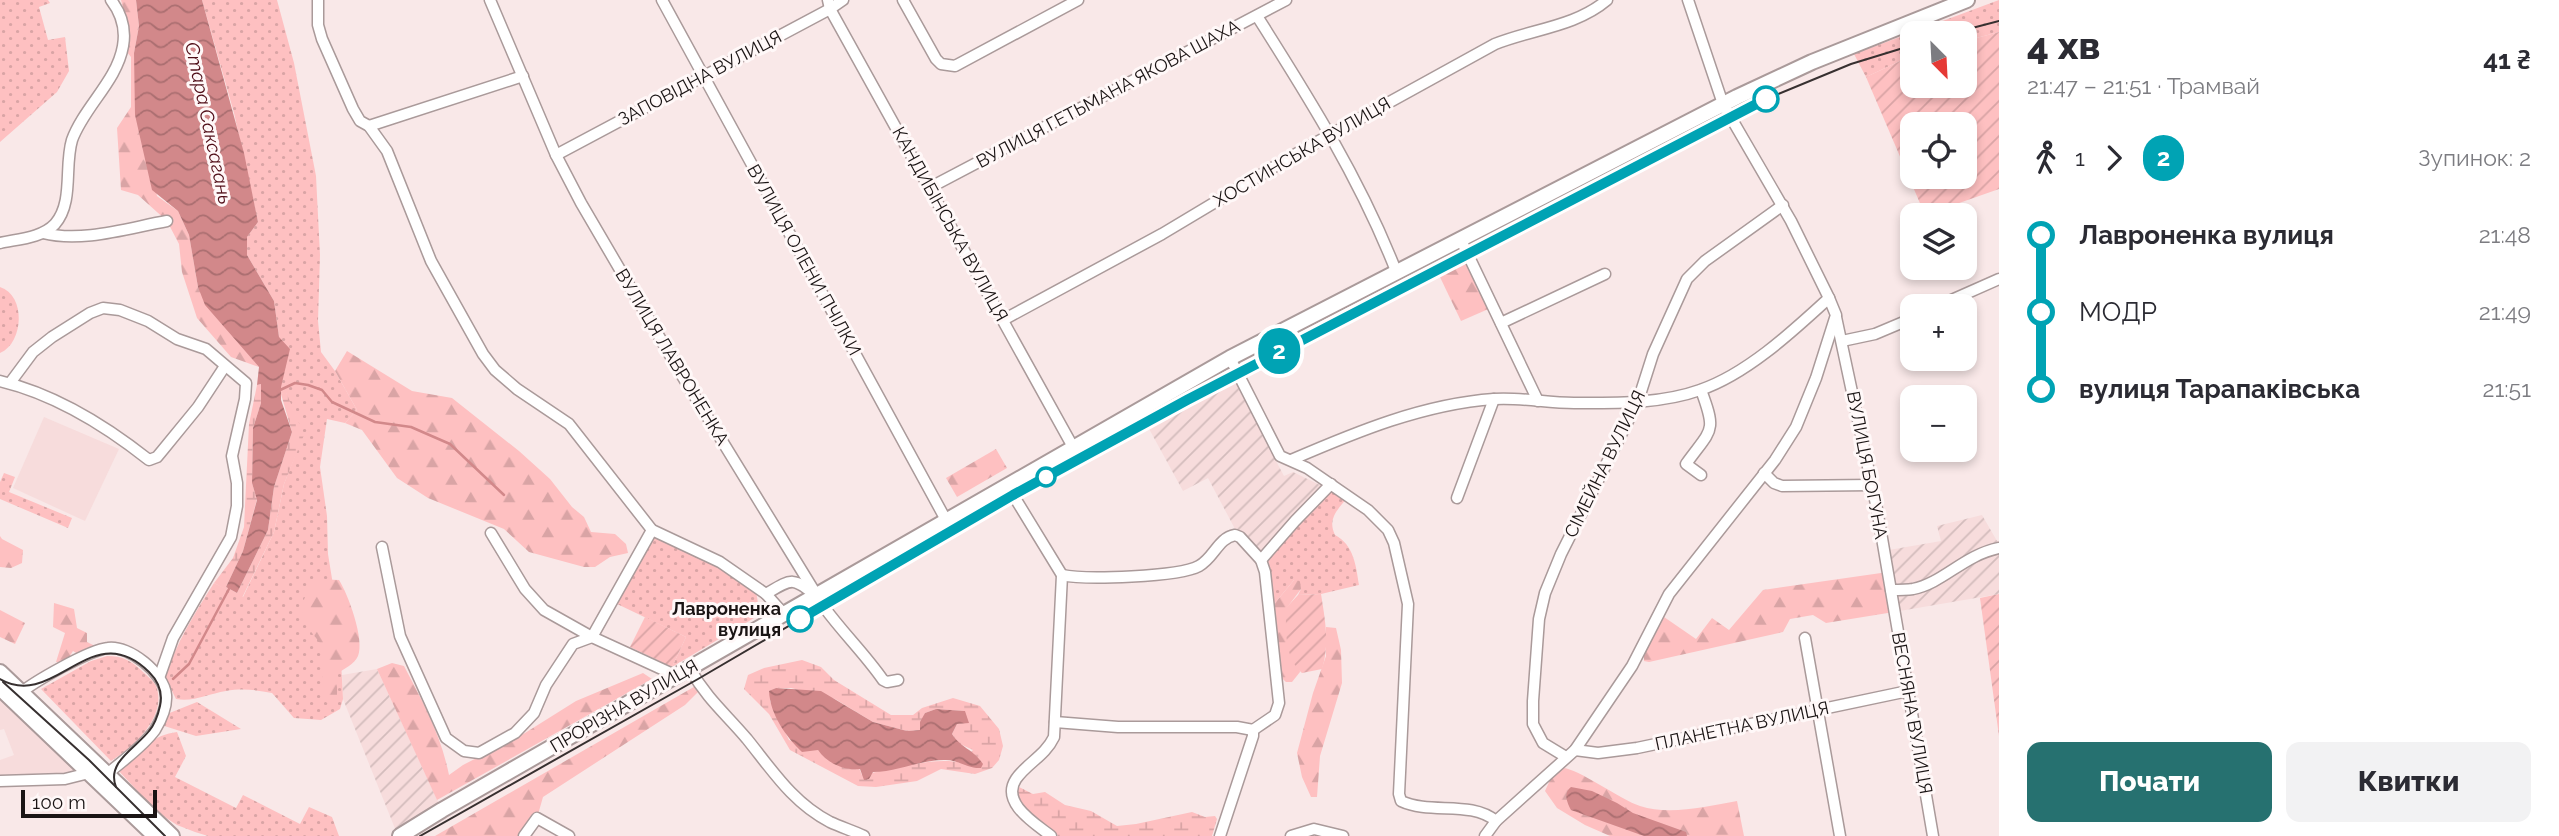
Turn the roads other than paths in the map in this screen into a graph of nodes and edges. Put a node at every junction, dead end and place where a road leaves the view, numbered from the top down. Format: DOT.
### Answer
graph roads {
  1 [pos="111,0"];
  2 [pos="318,0"];
  3 [pos="490,0"];
  4 [pos="662,0"];
  5 [pos="843,0"];
  6 [pos="903,0"];
  7 [pos="1077,0"];
  8 [pos="1286,0"];
  9 [pos="1607,0"];
  10 [pos="1688,0"];
  11 [pos="1967,0"];
  12 [pos="829,5"];
  13 [pos="1257,16"];
  14 [pos="523,76"];
  15 [pos="704,77"];
  16 [pos="1723,103"];
  17 [pos="369,126"];
  18 [pos="1331,134"];
  19 [pos="556,155"];
  20 [pos="929,188"];
  21 [pos="1783,205"];
  22 [pos="167,220"];
  23 [pos="43,233"];
  24 [pos="1460,238"];
  25 [pos="0,243"];
  26 [pos="1396,271"];
  27 [pos="1605,274"];
  28 [pos="1999,279"];
  29 [pos="1965,294"];
  30 [pos="1829,298"];
  31 [pos="1836,315"];
  32 [pos="1003,320"];
  33 [pos="1501,323"];
  34 [pos="1900,323"];
  35 [pos="1842,341"];
  36 [pos="1230,358"];
  37 [pos="225,366"];
  38 [pos="5,382"];
  39 [pos="1701,390"];
  40 [pos="1494,399"];
  41 [pos="1538,401"];
  42 [pos="1637,401"];
  43 [pos="1073,447"];
  44 [pos="1291,460"];
  45 [pos="1764,473"];
  46 [pos="1701,475"];
  47 [pos="1331,484"];
  48 [pos="1007,485"];
  49 [pos="1872,485"];
  50 [pos="1457,498"];
  51 [pos="946,520"];
  52 [pos="652,530"];
  53 [pos="491,533"];
  54 [pos="382,547"];
  55 [pos="1999,548"];
  56 [pos="1261,560"];
  57 [pos="1062,575"];
  58 [pos="1891,590"];
  59 [pos="766,594"];
  60 [pos="816,596"];
  61 [pos="784,614"];
  62 [pos="592,637"];
  63 [pos="1805,639"];
  64 [pos="0,672"];
  65 [pos="683,672"];
  66 [pos="159,678"];
  67 [pos="898,680"];
  68 [pos="0,688"];
  69 [pos="1908,691"];
  70 [pos="17,696"];
  71 [pos="1816,710"];
  72 [pos="1055,722"];
  73 [pos="1252,730"];
  74 [pos="1571,754"];
  75 [pos="98,774"];
  76 [pos="0,781"];
  77 [pos="1496,821"];
  78 [pos="158,833"];
  79 [pos="847,833"];
  80 [pos="172,836"];
  81 [pos="400,836"];
  82 [pos="524,836"];
  83 [pos="569,836"];
  84 [pos="864,836"];
  85 [pos="1051,836"];
  86 [pos="1220,836"];
  87 [pos="1291,836"];
  88 [pos="1343,836"];
  89 [pos="1485,836"];
  90 [pos="1840,836"];
  91 [pos="1933,836"];
  1 -- 23 [label="street"];
  2 -- 17 [label="street"];
  3 -- 14 [label="street, ВУЛИЦЯ ЛАВРОНЕНКА"];
  4 -- 15 [label="street, ВУЛИЦЯ ОЛЕНИ ПЧІЛКИ"];
  5 -- 12 [label="street, ЗАПОВІДНА ВУЛИЦЯ"];
  6 -- 7 [label="street"];
  8 -- 13 [label="street, ВУЛИЦЯ ГЕТЬМАНА ЯКОВА ШАХА"];
  9 -- 18 [label="street, ХОСТИНСЬКА ВУЛИЦЯ"];
  10 -- 16 [label="street, ВУЛИЦЯ БОГУНА"];
  11 -- 16 [label="main road, ПРОРІЗНА ВУЛИЦЯ"];
  12 -- 15 [label="street, ЗАПОВІДНА ВУЛИЦЯ"];
  12 -- 20 [label="street, КАНДИБІНСЬКА ВУЛИЦЯ"];
  13 -- 18 [label="street"];
  13 -- 20 [label="street, ВУЛИЦЯ ГЕТЬМАНА ЯКОВА ШАХА"];
  14 -- 17 [label="street"];
  14 -- 19 [label="street, ВУЛИЦЯ ЛАВРОНЕНКА"];
  15 -- 19 [label="street, ЗАПОВІДНА ВУЛИЦЯ"];
  15 -- 51 [label="street, ВУЛИЦЯ ОЛЕНИ ПЧІЛКИ"];
  16 -- 21 [label="street, ВУЛИЦЯ БОГУНА"];
  16 -- 24 [label="main road, ПРОРІЗНА ВУЛИЦЯ"];
  17 -- 52 [label="street"];
  18 -- 26 [label="street"];
  18 -- 32 [label="street, ХОСТИНСЬКА ВУЛИЦЯ"];
  19 -- 60 [label="street, ВУЛИЦЯ ЛАВРОНЕНКА"];
  20 -- 32 [label="street, КАНДИБІНСЬКА ВУЛИЦЯ"];
  21 -- 30 [label="street, ВУЛИЦЯ БОГУНА"];
  21 -- 42 [label="street, СІМЕЙНА ВУЛИЦЯ"];
  22 -- 23 [label="street"];
  23 -- 25 [label="street"];
  24 -- 26 [label="main road, ПРОРІЗНА ВУЛИЦЯ"];
  24 -- 33 [label="street"];
  26 -- 36 [label="main road, ПРОРІЗНА ВУЛИЦЯ"];
  27 -- 33 [label="street"];
  28 -- 29 [label="street"];
  30 -- 31 [label="street, ВУЛИЦЯ БОГУНА"];
  30 -- 39 [label="street"];
  31 -- 35 [label="street, ВУЛИЦЯ БОГУНА"];
  31 -- 45 [label="street"];
  32 -- 43 [label="street, КАНДИБІНСЬКА ВУЛИЦЯ"];
  33 -- 41 [label="street"];
  34 -- 35 [label="street"];
  35 -- 49 [label="street, ВУЛИЦЯ БОГУНА"];
  36 -- 43 [label="main road, ПРОРІЗНА ВУЛИЦЯ"];
  36 -- 44 [label="street"];
  37 -- 38 [label="street"];
  37 -- 38 [label="street"];
  37 -- 66 [label="street"];
  39 -- 42 [label="street"];
  39 -- 46 [label="street"];
  40 -- 41 [label="street"];
  40 -- 44 [label="street"];
  40 -- 50 [label="street"];
  41 -- 42 [label="street"];
  42 -- 74 [label="street, СІМЕЙНА ВУЛИЦЯ"];
  43 -- 48 [label="main road, ПРОРІЗНА ВУЛИЦЯ"];
  44 -- 47 [label="street"];
  45 -- 49 [label="street"];
  45 -- 74 [label="street"];
  47 -- 56 [label="street"];
  47 -- 77 [label="street"];
  48 -- 51 [label="main road, ПРОРІЗНА ВУЛИЦЯ"];
  48 -- 57 [label="street"];
  49 -- 58 [label="street, ВУЛИЦЯ БОГУНА"];
  51 -- 60 [label="main road, ПРОРІЗНА ВУЛИЦЯ"];
  52 -- 59 [label="street"];
  52 -- 62 [label="street"];
  53 -- 62 [label="street"];
  54 -- 62 [label="street"];
  55 -- 58 [label="street"];
  56 -- 57 [label="street"];
  56 -- 73 [label="street"];
  57 -- 72 [label="street"];
  58 -- 69 [label="street, ВЕСНЯНА ВУЛИЦЯ"];
  59 -- 60 [label="street"];
  59 -- 61 [label="street"];
  60 -- 61 [label="main road, ПРОРІЗНА ВУЛИЦЯ"];
  60 -- 67 [label="street, ВУЛИЦЯ ЛАВРОНЕНКА"];
  61 -- 65 [label="main road, ПРОРІЗНА ВУЛИЦЯ"];
  62 -- 65 [label="street"];
  63 -- 71 [label="street"];
  64 -- 70 [label="main road"];
  65 -- 79 [label="street"];
  65 -- 81 [label="main road, ПРОРІЗНА ВУЛИЦЯ"];
  66 -- 70 [label="street"];
  66 -- 75 [label="street"];
  68 -- 70 [label="main road"];
  69 -- 71 [label="street, ПЛАНЕТНА ВУЛИЦЯ"];
  69 -- 91 [label="street, ВЕСНЯНА ВУЛИЦЯ"];
  70 -- 75 [label="main road"];
  71 -- 74 [label="street, ПЛАНЕТНА ВУЛИЦЯ"];
  71 -- 90 [label="street"];
  72 -- 73 [label="street"];
  72 -- 85 [label="street"];
  73 -- 86 [label="street"];
  74 -- 77 [label="street"];
  75 -- 76 [label="street"];
  75 -- 78 [label="main road"];
  77 -- 89 [label="street"];
  78 -- 80 [label="main road"];
  79 -- 84 [label="street"];
  82 -- 83 [label="street"];
  87 -- 88 [label="street"];
}
